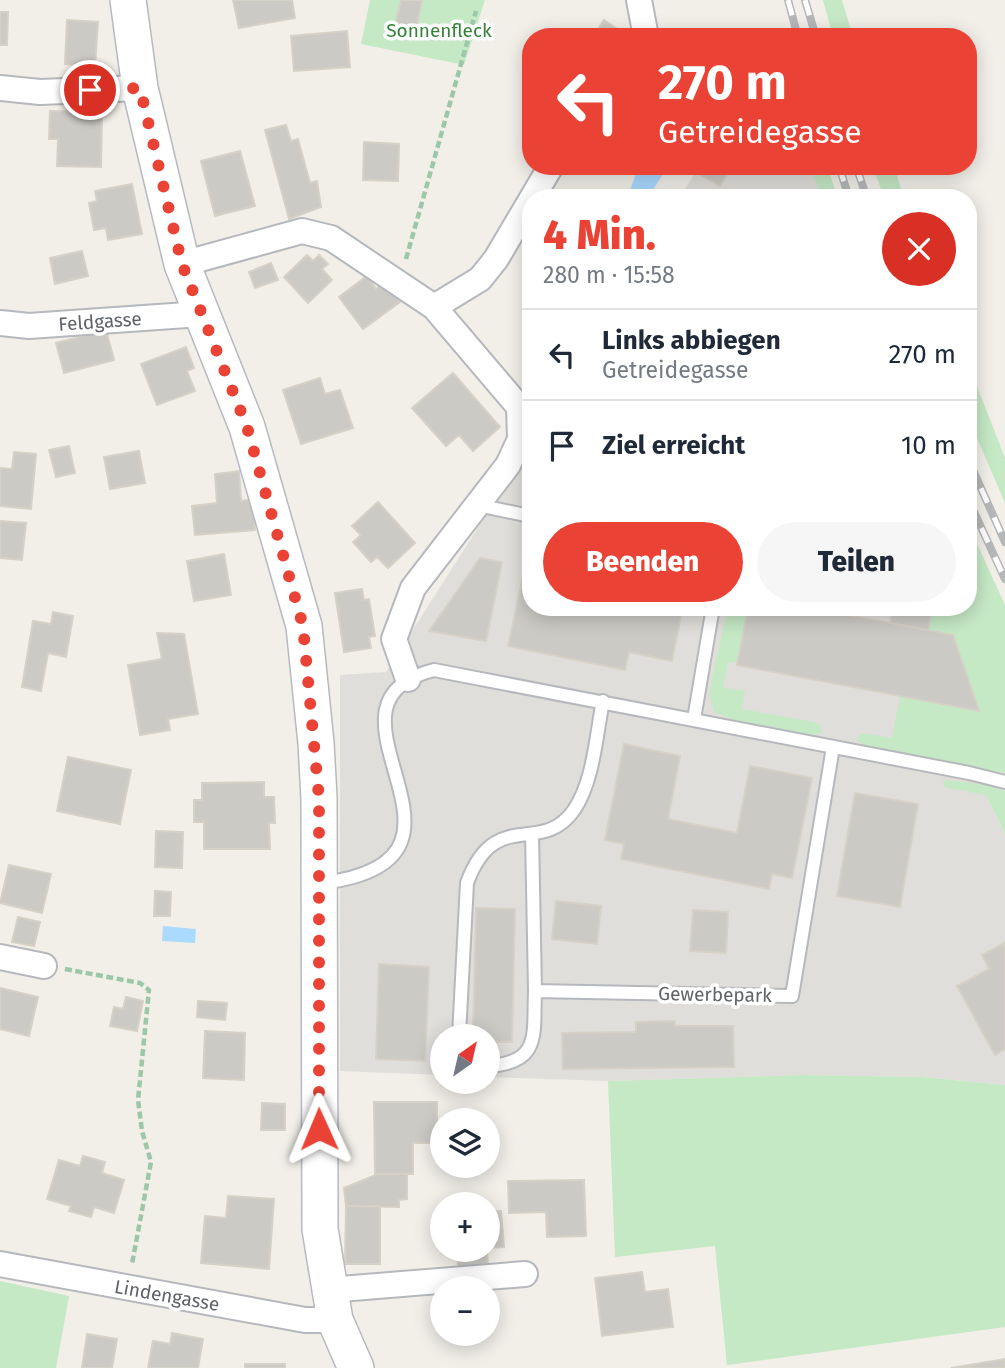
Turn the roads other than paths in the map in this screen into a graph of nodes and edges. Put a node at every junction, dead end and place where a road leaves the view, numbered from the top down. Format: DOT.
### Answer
graph roads {
  1 [pos="128,0"];
  2 [pos="639,0"];
  3 [pos="644,28"];
  4 [pos="0,88"];
  5 [pos="140,88"];
  6 [pos="522,212"];
  7 [pos="182,264"];
  8 [pos="434,307"];
  9 [pos="201,314"];
  10 [pos="0,323"];
  11 [pos="522,421"];
  12 [pos="522,440"];
  13 [pos="477,505"];
  14 [pos="522,514"];
  15 [pos="711,616"];
  16 [pos="408,679"];
  17 [pos="603,701"];
  18 [pos="694,719"];
  19 [pos="833,747"];
  20 [pos="1005,782"];
  21 [pos="532,834"];
  22 [pos="318,884"];
  23 [pos="0,957"];
  24 [pos="44,966"];
  25 [pos="534,991"];
  26 [pos="460,1024"];
  27 [pos="500,1064"];
  28 [pos="0,1264"];
  29 [pos="526,1274"];
  30 [pos="331,1305"];
  31 [pos="356,1368"];
  1 -- 5 [label="main road"];
  2 -- 3 [label="street"];
  4 -- 5 [label="street"];
  5 -- 7 [label="main road"];
  6 -- 8 [label="street"];
  7 -- 8 [label="street"];
  7 -- 9 [label="main road"];
  8 -- 11 [label="street"];
  9 -- 10 [label="street, Feldgasse"];
  9 -- 22 [label="main road"];
  12 -- 13 [label="street"];
  13 -- 14 [label="lane"];
  13 -- 16 [label="street"];
  15 -- 18 [label="lane"];
  16 -- 17 [label="lane"];
  16 -- 22 [label="lane"];
  17 -- 18 [label="lane"];
  17 -- 21 [label="lane"];
  18 -- 19 [label="lane"];
  19 -- 20 [label="lane"];
  19 -- 25 [label="lane, Gewerbepark"];
  21 -- 25 [label="lane"];
  21 -- 26 [label="lane"];
  22 -- 30 [label="main road"];
  23 -- 24 [label="street"];
  25 -- 27 [label="lane"];
  28 -- 30 [label="street, Lindengasse"];
  29 -- 30 [label="street, Lindengasse"];
  30 -- 31 [label="main road"];
}
